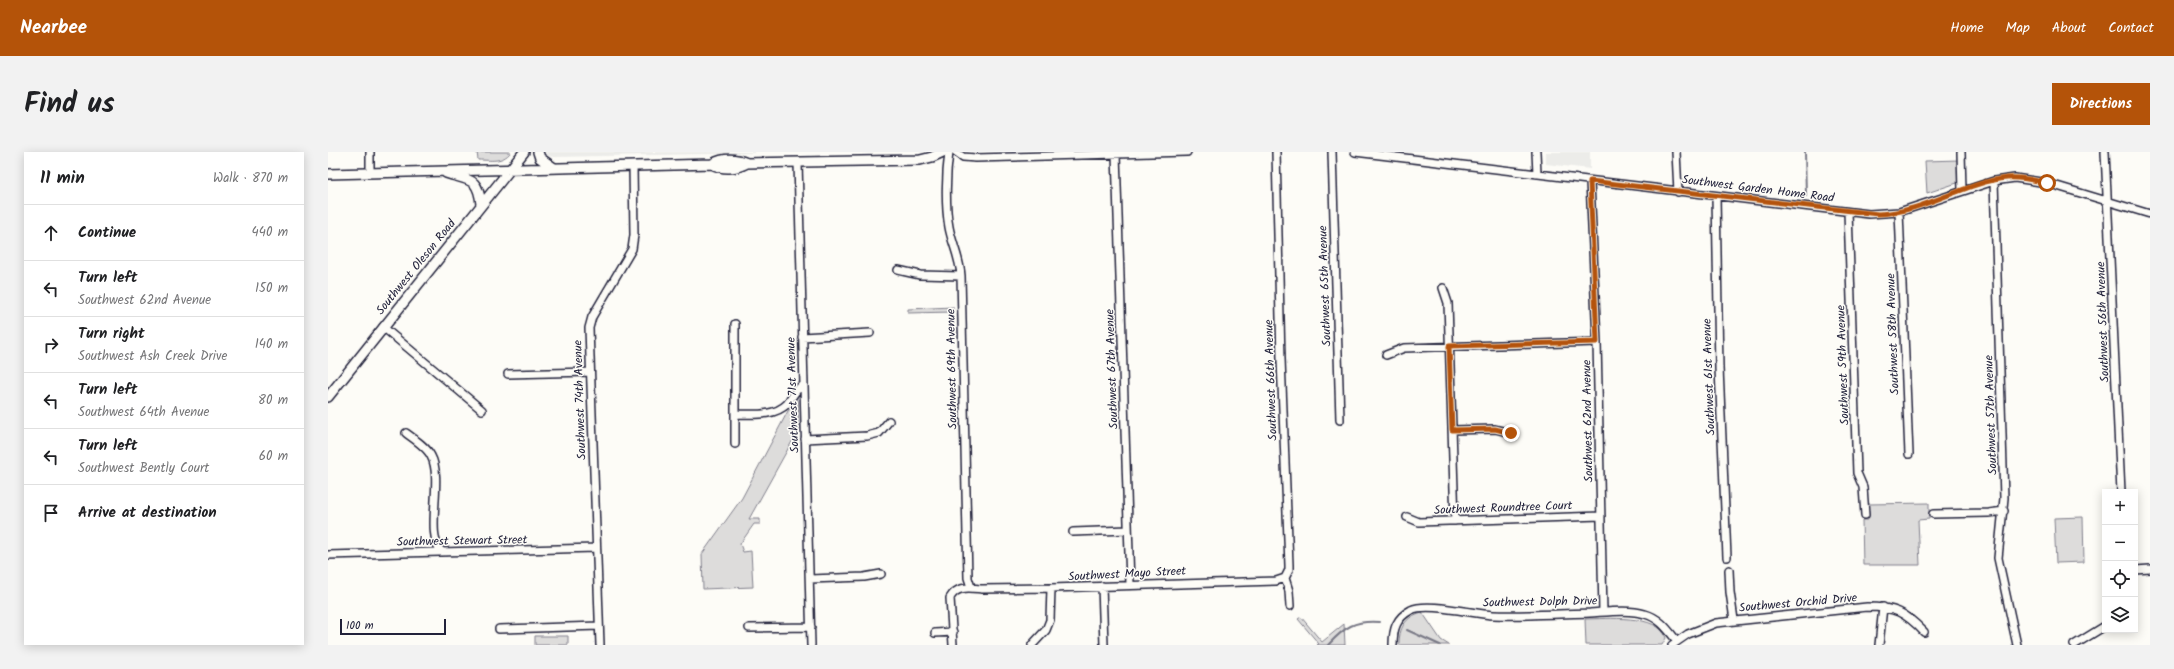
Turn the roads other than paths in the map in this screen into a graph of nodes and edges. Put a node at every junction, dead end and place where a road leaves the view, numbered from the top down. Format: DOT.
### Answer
graph roads {
  1 [pos="370,152"];
  2 [pos="524,152"];
  3 [pos="538,152"];
  4 [pos="943,152"];
  5 [pos="949,152"];
  6 [pos="956,152"];
  7 [pos="1144,152"];
  8 [pos="1187,152"];
  9 [pos="1276,152"];
  10 [pos="1332,152"];
  11 [pos="1355,152"];
  12 [pos="1536,152"];
  13 [pos="1676,152"];
  14 [pos="1961,152"];
  15 [pos="2105,152"];
  16 [pos="1116,154"];
  17 [pos="1396,155"];
  18 [pos="798,163"];
  19 [pos="633,166"];
  20 [pos="554,168"];
  21 [pos="510,169"];
  22 [pos="439,171"];
  23 [pos="370,173"];
  24 [pos="328,174"];
  25 [pos="1537,174"];
  26 [pos="1590,181"];
  27 [pos="1994,181"];
  28 [pos="1962,191"];
  29 [pos="1678,192"];
  30 [pos="1716,196"];
  31 [pos="2109,202"];
  32 [pos="481,204"];
  33 [pos="1848,212"];
  34 [pos="1899,212"];
  35 [pos="2150,214"];
  36 [pos="898,270"];
  37 [pos="960,276"];
  38 [pos="1443,288"];
  39 [pos="735,324"];
  40 [pos="383,327"];
  41 [pos="870,333"];
  42 [pos="802,337"];
  43 [pos="1597,342"];
  44 [pos="1449,346"];
  45 [pos="1386,355"];
  46 [pos="590,372"];
  47 [pos="508,374"];
  48 [pos="804,385"];
  49 [pos="328,397"];
  50 [pos="482,410"];
  51 [pos="735,414"];
  52 [pos="1340,420"];
  53 [pos="889,421"];
  54 [pos="1452,430"];
  55 [pos="406,432"];
  56 [pos="1511,433"];
  57 [pos="805,439"];
  58 [pos="735,444"];
  59 [pos="1909,454"];
  60 [pos="2121,489"];
  61 [pos="2004,511"];
  62 [pos="1933,514"];
  63 [pos="1866,515"];
  64 [pos="1601,516"];
  65 [pos="1407,517"];
  66 [pos="1455,521"];
  67 [pos="1128,530"];
  68 [pos="1073,532"];
  69 [pos="596,548"];
  70 [pos="442,552"];
  71 [pos="328,555"];
  72 [pos="1727,557"];
  73 [pos="2150,569"];
  74 [pos="1729,570"];
  75 [pos="2138,570"];
  76 [pos="881,574"];
  77 [pos="1285,578"];
  78 [pos="810,579"];
  79 [pos="1130,584"];
  80 [pos="1102,586"];
  81 [pos="971,587"];
  82 [pos="1051,588"];
  83 [pos="1290,606"];
  84 [pos="1883,607"];
  85 [pos="1603,612"];
  86 [pos="1734,620"];
  87 [pos="599,626"];
  88 [pos="811,627"];
  89 [pos="749,628"];
  90 [pos="2102,628"];
  91 [pos="499,629"];
  92 [pos="953,632"];
  93 [pos="1924,632"];
  94 [pos="935,633"];
  95 [pos="1674,643"];
  96 [pos="600,645"];
  97 [pos="811,645"];
  98 [pos="953,645"];
  99 [pos="1032,645"];
  100 [pos="1104,645"];
  101 [pos="1393,645"];
  102 [pos="1879,645"];
  103 [pos="2017,645"];
  104 [pos="2074,645"];
  1 -- 23 [label="street"];
  2 -- 21 [label="main road, Southwest Oleson Road"];
  3 -- 20 [label="main road"];
  4 -- 18 [label="main road"];
  5 -- 37 [label="street, Southwest 69th Avenue"];
  6 -- 16 [label="street"];
  7 -- 8 [label="street"];
  7 -- 16 [label="street"];
  9 -- 77 [label="street, Southwest 66th Avenue"];
  10 -- 52 [label="street, Southwest 65th Avenue"];
  11 -- 17 [label="street, Southwest Garden Home Road"];
  12 -- 25 [label="street"];
  13 -- 29 [label="street"];
  14 -- 28 [label="street"];
  15 -- 31 [label="street, Southwest 56th Avenue"];
  16 -- 67 [label="street, Southwest 67th Avenue"];
  17 -- 25 [label="street, Southwest Garden Home Road"];
  18 -- 19 [label="main road"];
  18 -- 42 [label="street, Southwest 71st Avenue"];
  19 -- 20 [label="main road"];
  19 -- 46 [label="street, Southwest 74th Avenue"];
  20 -- 21 [label="main road"];
  21 -- 22 [label="main road"];
  21 -- 32 [label="main road, Southwest Oleson Road"];
  22 -- 23 [label="main road"];
  22 -- 32 [label="main road"];
  23 -- 24 [label="main road"];
  25 -- 26 [label="street, Southwest Garden Home Road"];
  26 -- 29 [label="street, Southwest Garden Home Road"];
  26 -- 43 [label="street, Southwest 62nd Avenue"];
  27 -- 28 [label="street, Southwest Garden Home Road"];
  27 -- 31 [label="street, Southwest Garden Home Road"];
  27 -- 61 [label="street, Southwest 57th Avenue"];
  28 -- 34 [label="street, Southwest Garden Home Road"];
  29 -- 30 [label="street, Southwest Garden Home Road"];
  30 -- 33 [label="street, Southwest Garden Home Road"];
  30 -- 72 [label="street, Southwest 61st Avenue"];
  31 -- 35 [label="street, Southwest Garden Home Road"];
  31 -- 60 [label="street, Southwest 56th Avenue"];
  32 -- 40 [label="main road, Southwest Oleson Road"];
  33 -- 34 [label="street, Southwest Garden Home Road"];
  33 -- 63 [label="street, Southwest 59th Avenue"];
  34 -- 59 [label="street, Southwest 58th Avenue"];
  36 -- 37 [label="street"];
  37 -- 81 [label="street, Southwest 69th Avenue"];
  38 -- 44 [label="street"];
  39 -- 51 [label="street"];
  40 -- 49 [label="main road, Southwest Oleson Road"];
  40 -- 50 [label="street"];
  41 -- 42 [label="street"];
  42 -- 48 [label="street, Southwest 71st Avenue"];
  43 -- 44 [label="street"];
  43 -- 64 [label="street, Southwest 62nd Avenue"];
  44 -- 45 [label="street"];
  44 -- 54 [label="street"];
  46 -- 47 [label="street"];
  46 -- 69 [label="street, Southwest 74th Avenue"];
  48 -- 51 [label="street"];
  48 -- 57 [label="street, Southwest 71st Avenue"];
  51 -- 58 [label="street"];
  53 -- 57 [label="street"];
  54 -- 56 [label="street"];
  54 -- 66 [label="street"];
  55 -- 70 [label="street"];
  57 -- 78 [label="street, Southwest 71st Avenue"];
  61 -- 62 [label="street"];
  61 -- 103 [label="street, Southwest 57th Avenue"];
  64 -- 66 [label="street, Southwest Roundtree Court"];
  64 -- 85 [label="street, Southwest 62nd Avenue"];
  65 -- 66 [label="street, Southwest Roundtree Court"];
  67 -- 68 [label="street"];
  67 -- 79 [label="street, Southwest 67th Avenue"];
  69 -- 70 [label="street, Southwest Stewart Street"];
  69 -- 87 [label="street, Southwest 74th Avenue"];
  70 -- 71 [label="street, Southwest Stewart Street"];
  73 -- 75 [label="street"];
  74 -- 86 [label="street"];
  76 -- 78 [label="street"];
  77 -- 79 [label="street, Southwest Mayo Street"];
  77 -- 83 [label="street, Southwest 66th Avenue"];
  78 -- 88 [label="street, Southwest 71st Avenue"];
  79 -- 80 [label="street, Southwest Mayo Street"];
  80 -- 82 [label="street, Southwest Mayo Street"];
  80 -- 100 [label="street"];
  81 -- 82 [label="street, Southwest Mayo Street"];
  81 -- 92 [label="street"];
  82 -- 99 [label="street"];
  84 -- 86 [label="street, Southwest Orchid Drive"];
  84 -- 93 [label="street, Southwest Orchid Drive"];
  84 -- 102 [label="street"];
  85 -- 95 [label="street, Southwest Dolph Drive"];
  85 -- 101 [label="street, Southwest Dolph Drive"];
  86 -- 95 [label="street, Southwest Orchid Drive"];
  87 -- 91 [label="street"];
  87 -- 96 [label="street, Southwest 74th Avenue"];
  88 -- 89 [label="street"];
  88 -- 97 [label="street, Southwest 71st Avenue"];
  90 -- 104 [label="street"];
  92 -- 94 [label="street"];
  92 -- 98 [label="street"];
}
